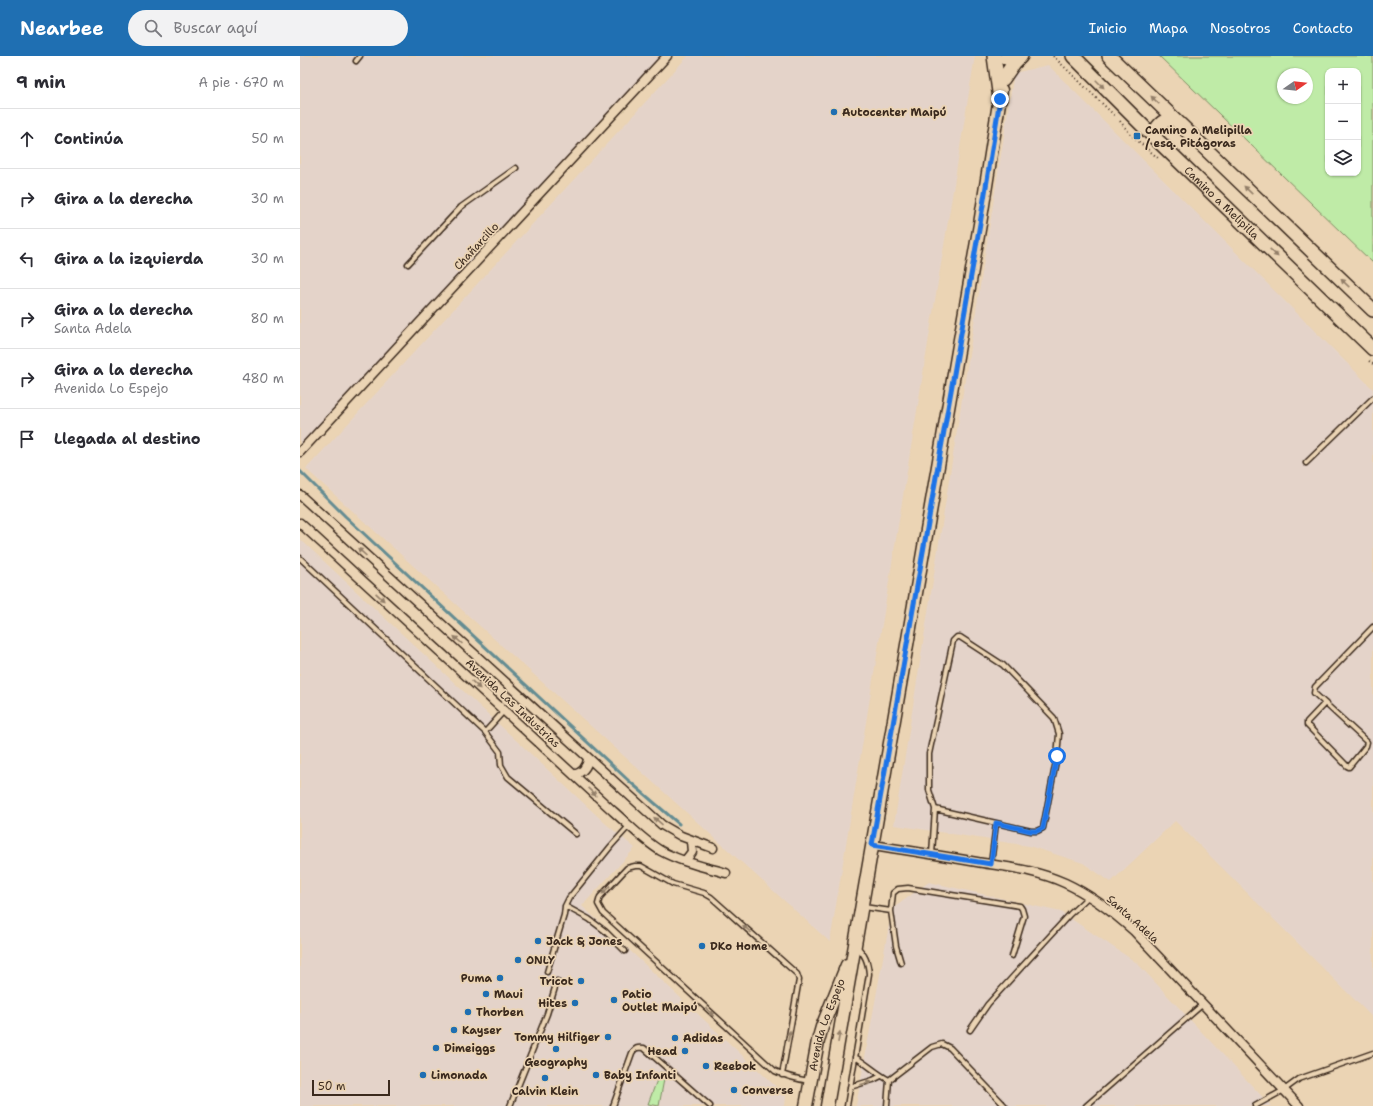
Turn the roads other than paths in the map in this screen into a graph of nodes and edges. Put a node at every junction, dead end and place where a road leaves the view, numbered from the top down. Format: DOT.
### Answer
graph roads {
  1 [pos="360,56"];
  2 [pos="667,56"];
  3 [pos="1003,56"];
  4 [pos="1021,56"];
  5 [pos="1073,56"];
  6 [pos="1109,56"];
  7 [pos="356,60"];
  8 [pos="1003,80"];
  9 [pos="1000,99"];
  10 [pos="1173,118"];
  11 [pos="1154,137"];
  12 [pos="516,168"];
  13 [pos="408,264"];
  14 [pos="1373,310"];
  15 [pos="1373,348"];
  16 [pos="1373,398"];
  17 [pos="300,452"];
  18 [pos="1306,463"];
  19 [pos="300,495"];
  20 [pos="300,523"];
  21 [pos="300,558"];
  22 [pos="1373,627"];
  23 [pos="1325,703"];
  24 [pos="505,711"];
  25 [pos="485,732"];
  26 [pos="588,759"];
  27 [pos="574,775"];
  28 [pos="935,809"];
  29 [pos="996,823"];
  30 [pos="630,826"];
  31 [pos="576,834"];
  32 [pos="691,841"];
  33 [pos="872,845"];
  34 [pos="713,848"];
  35 [pos="932,854"];
  36 [pos="685,861"];
  37 [pos="991,864"];
  38 [pos="726,873"];
  39 [pos="1090,896"];
  40 [pos="565,906"];
  41 [pos="861,907"];
  42 [pos="891,911"];
  43 [pos="855,945"];
  44 [pos="625,951"];
  45 [pos="1012,956"];
  46 [pos="901,963"];
  47 [pos="547,972"];
  48 [pos="557,981"];
  49 [pos="1203,1004"];
  50 [pos="970,1030"];
  51 [pos="1373,1053"];
  52 [pos="855,1057"];
  53 [pos="782,1075"];
  54 [pos="811,1076"];
  55 [pos="832,1076"];
  56 [pos="881,1076"];
  57 [pos="889,1080"];
  58 [pos="850,1087"];
  59 [pos="1284,1090"];
  60 [pos="510,1106"];
  61 [pos="613,1106"];
  62 [pos="710,1106"];
  63 [pos="806,1106"];
  64 [pos="827,1106"];
  65 [pos="847,1106"];
  66 [pos="887,1106"];
  67 [pos="1005,1106"];
  68 [pos="1086,1106"];
  69 [pos="1255,1106"];
  70 [pos="1299,1106"];
  1 -- 7 [label="lane"];
  2 -- 17 [label="street, Chañarcillo"];
  3 -- 8 [label="main road, Avenida Lo Espejo"];
  3 -- 9 [label="main road"];
  4 -- 8 [label="main road"];
  5 -- 11 [label="main road, Camino a Melipilla, one-way"];
  10 -- 6 [label="main road, one-way"];
  8 -- 9 [label="main road, Avenida Lo Espejo"];
  9 -- 33 [label="main road, Avenida Lo Espejo"];
  10 -- 11 [label="main road"];
  14 -- 10 [label="main road, one-way"];
  11 -- 15 [label="main road, Camino a Melipilla, one-way"];
  12 -- 13 [label="lane"];
  16 -- 18 [label="lane"];
  26 -- 19 [label="street, Avenida Las Industrias, one-way"];
  20 -- 24 [label="street, Avenida Las Industrias, one-way"];
  21 -- 25 [label="lane"];
  22 -- 23 [label="lane"];
  23 -- 23 [label="lane"];
  24 -- 25 [label="lane"];
  24 -- 27 [label="street, Avenida Las Industrias"];
  25 -- 31 [label="lane"];
  26 -- 27 [label="street"];
  32 -- 26 [label="street, Avenida Las Industrias, one-way"];
  27 -- 30 [label="street, Avenida Las Industrias, one-way"];
  28 -- 29 [label="lane"];
  28 -- 29 [label="lane"];
  28 -- 35 [label="lane"];
  29 -- 37 [label="lane"];
  30 -- 36 [label="street, Avenida Las Industrias"];
  30 -- 40 [label="lane"];
  32 -- 34 [label="street, Avenida Las Industrias"];
  32 -- 36 [label="street"];
  33 -- 35 [label="street, Santa Adela"];
  33 -- 41 [label="main road, Avenida Lo Espejo"];
  35 -- 37 [label="street, Santa Adela"];
  36 -- 38 [label="street, Avenida Las Industrias"];
  37 -- 39 [label="street, Santa Adela"];
  39 -- 49 [label="street, Santa Adela"];
  39 -- 50 [label="lane"];
  40 -- 44 [label="lane"];
  40 -- 47 [label="lane"];
  41 -- 42 [label="lane"];
  41 -- 43 [label="main road, Avenida Lo Espejo"];
  42 -- 45 [label="lane"];
  42 -- 46 [label="lane"];
  43 -- 52 [label="lane"];
  43 -- 54 [label="main road, Avenida Lo Espejo"];
  55 -- 43 [label="main road, Avenida Lo Espejo, one-way"];
  48 -- 60 [label="lane"];
  49 -- 59 [label="street, Santa Adela"];
  49 -- 68 [label="lane"];
  51 -- 59 [label="lane"];
  52 -- 56 [label="lane"];
  52 -- 58 [label="lane"];
  53 -- 53 [label="lane, one-way"];
  53 -- 54 [label="lane"];
  54 -- 55 [label="main road"];
  54 -- 63 [label="main road, Avenida Lo Espejo"];
  55 -- 64 [label="main road, Avenida Lo Espejo"];
  56 -- 57 [label="lane"];
  58 -- 56 [label="lane, one-way"];
  57 -- 66 [label="lane"];
  57 -- 67 [label="lane"];
  58 -- 65 [label="lane"];
  59 -- 69 [label="lane"];
  59 -- 70 [label="street, Santa Adela"];
  61 -- 62 [label="lane"];
}
